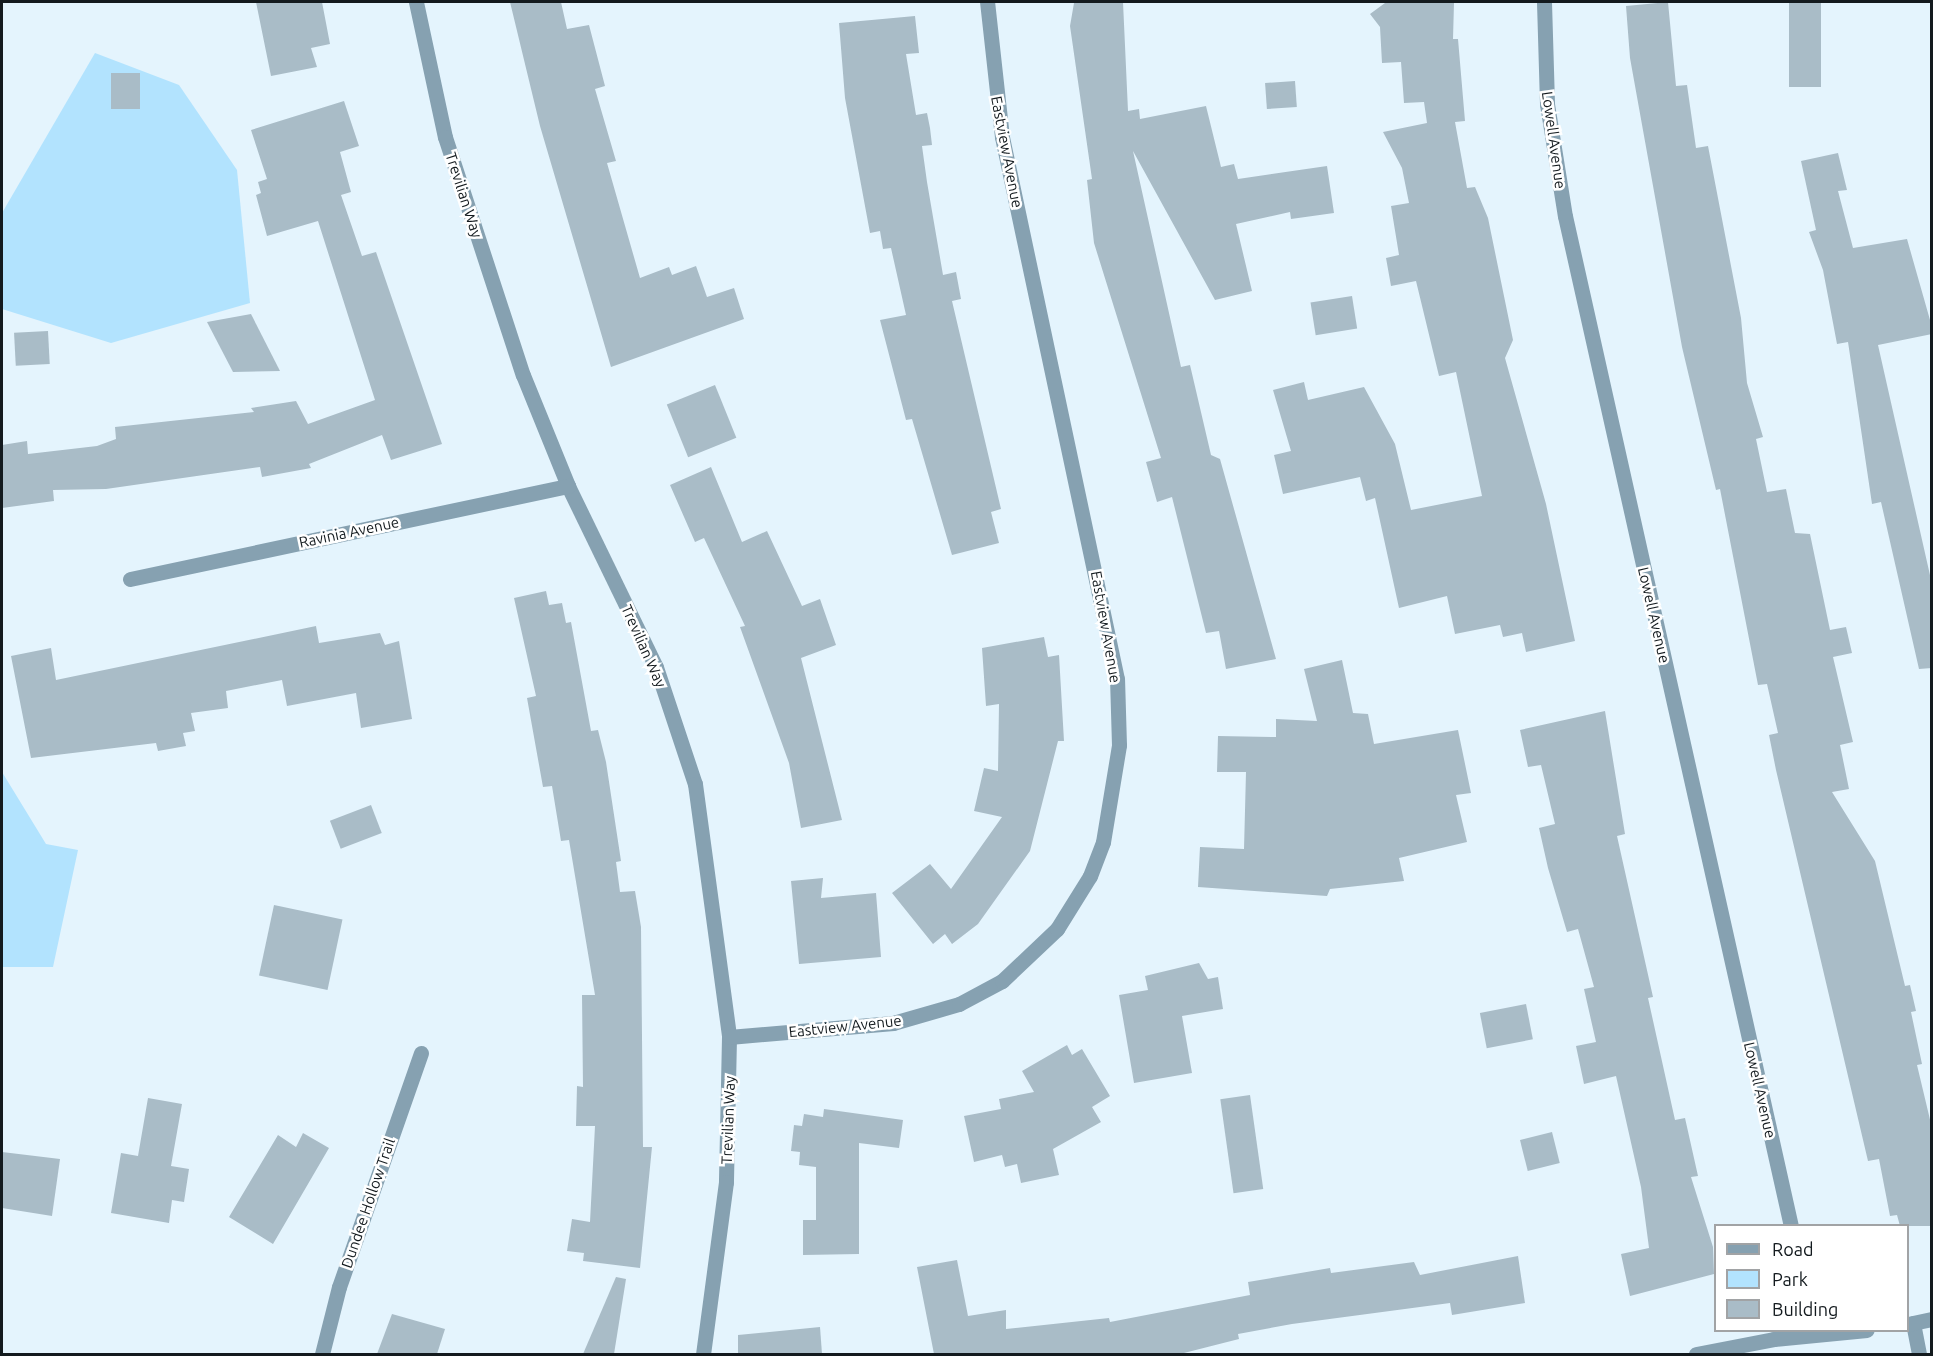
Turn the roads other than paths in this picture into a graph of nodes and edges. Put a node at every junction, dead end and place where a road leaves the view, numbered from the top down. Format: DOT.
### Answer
graph roads {
  1 [pos="416,2"];
  2 [pos="987,2"];
  3 [pos="1544,2"];
  4 [pos="568,486"];
  5 [pos="130,579"];
  6 [pos="729,1037"];
  7 [pos="421,1053"];
  8 [pos="1791,1224"];
  9 [pos="1932,1319"];
  10 [pos="1910,1323"];
  11 [pos="1846,1332"];
  12 [pos="1815,1335"];
  13 [pos="322,1354"];
  14 [pos="703,1354"];
  15 [pos="1696,1354"];
  16 [pos="1919,1354"];
  1 -- 4 [label="street, Trevilian Way"];
  2 -- 6 [label="street, Eastview Avenue"];
  3 -- 8 [label="street, Lowell Avenue"];
  4 -- 5 [label="street, Ravinia Avenue"];
  4 -- 6 [label="street, Trevilian Way"];
  6 -- 14 [label="street, Trevilian Way"];
  7 -- 13 [label="street, Dundee Hollow Trail"];
  9 -- 10 [label="street"];
  10 -- 16 [label="street"];
  11 -- 12 [label="street"];
  12 -- 15 [label="street"];
}
